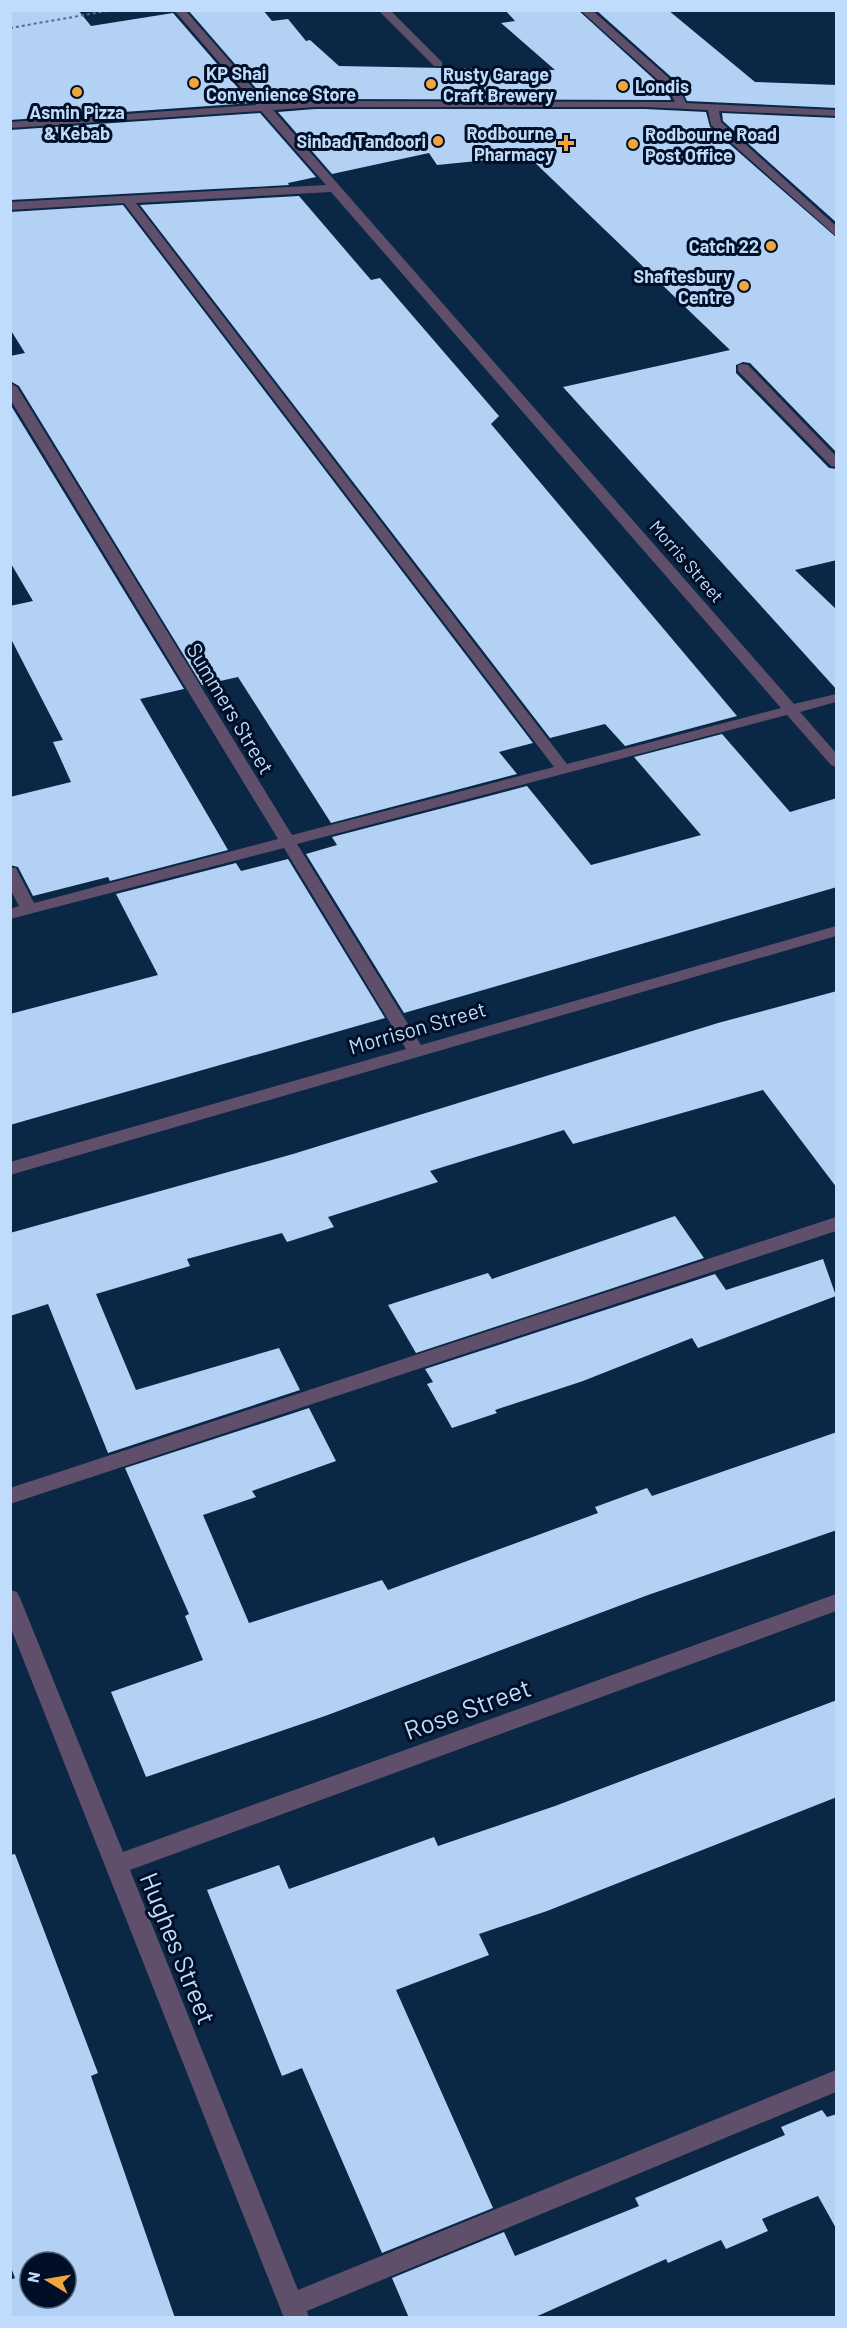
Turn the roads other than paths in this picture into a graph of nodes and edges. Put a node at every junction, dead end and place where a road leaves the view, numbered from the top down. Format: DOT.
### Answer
graph roads {
  1 [pos="179,10"];
  2 [pos="383,10"];
  3 [pos="585,10"];
  4 [pos="438,64"];
  5 [pos="682,105"];
  6 [pos="713,106"];
  7 [pos="265,107"];
  8 [pos="837,113"];
  9 [pos="10,125"];
  10 [pos="334,188"];
  11 [pos="128,200"];
  12 [pos="10,206"];
  13 [pos="837,232"];
  14 [pos="743,368"];
  15 [pos="10,387"];
  16 [pos="837,463"];
  17 [pos="837,698"];
  18 [pos="791,710"];
  19 [pos="837,762"];
  20 [pos="563,769"];
  21 [pos="288,842"];
  22 [pos="10,872"];
  23 [pos="29,909"];
  24 [pos="10,914"];
  25 [pos="837,931"];
  26 [pos="416,1051"];
  27 [pos="10,1169"];
  28 [pos="837,1224"];
  29 [pos="10,1496"];
  30 [pos="10,1598"];
  31 [pos="837,1602"];
  32 [pos="115,1865"];
  33 [pos="837,2081"];
  34 [pos="294,2311"];
  1 -- 7 [label="street, Morris Street"];
  2 -- 4 [label="street"];
  3 -- 5 [label="street"];
  5 -- 6 [label="street"];
  5 -- 7 [label="street"];
  6 -- 8 [label="street"];
  6 -- 13 [label="street"];
  7 -- 9 [label="street"];
  7 -- 10 [label="street, Morris Street"];
  10 -- 11 [label="street"];
  10 -- 18 [label="street, Morris Street"];
  11 -- 12 [label="street"];
  11 -- 20 [label="street"];
  14 -- 16 [label="street"];
  15 -- 21 [label="street, Summers Street"];
  17 -- 18 [label="street"];
  18 -- 19 [label="street, Morris Street"];
  18 -- 20 [label="street"];
  20 -- 21 [label="street"];
  21 -- 23 [label="street"];
  21 -- 26 [label="street, Summers Street"];
  22 -- 23 [label="street"];
  23 -- 24 [label="street"];
  25 -- 26 [label="street, Morrison Street"];
  26 -- 27 [label="street, Morrison Street"];
  28 -- 29 [label="street"];
  30 -- 32 [label="street, Hughes Street"];
  31 -- 32 [label="street, Rose Street"];
  32 -- 34 [label="street, Hughes Street"];
  33 -- 34 [label="street"];
}
